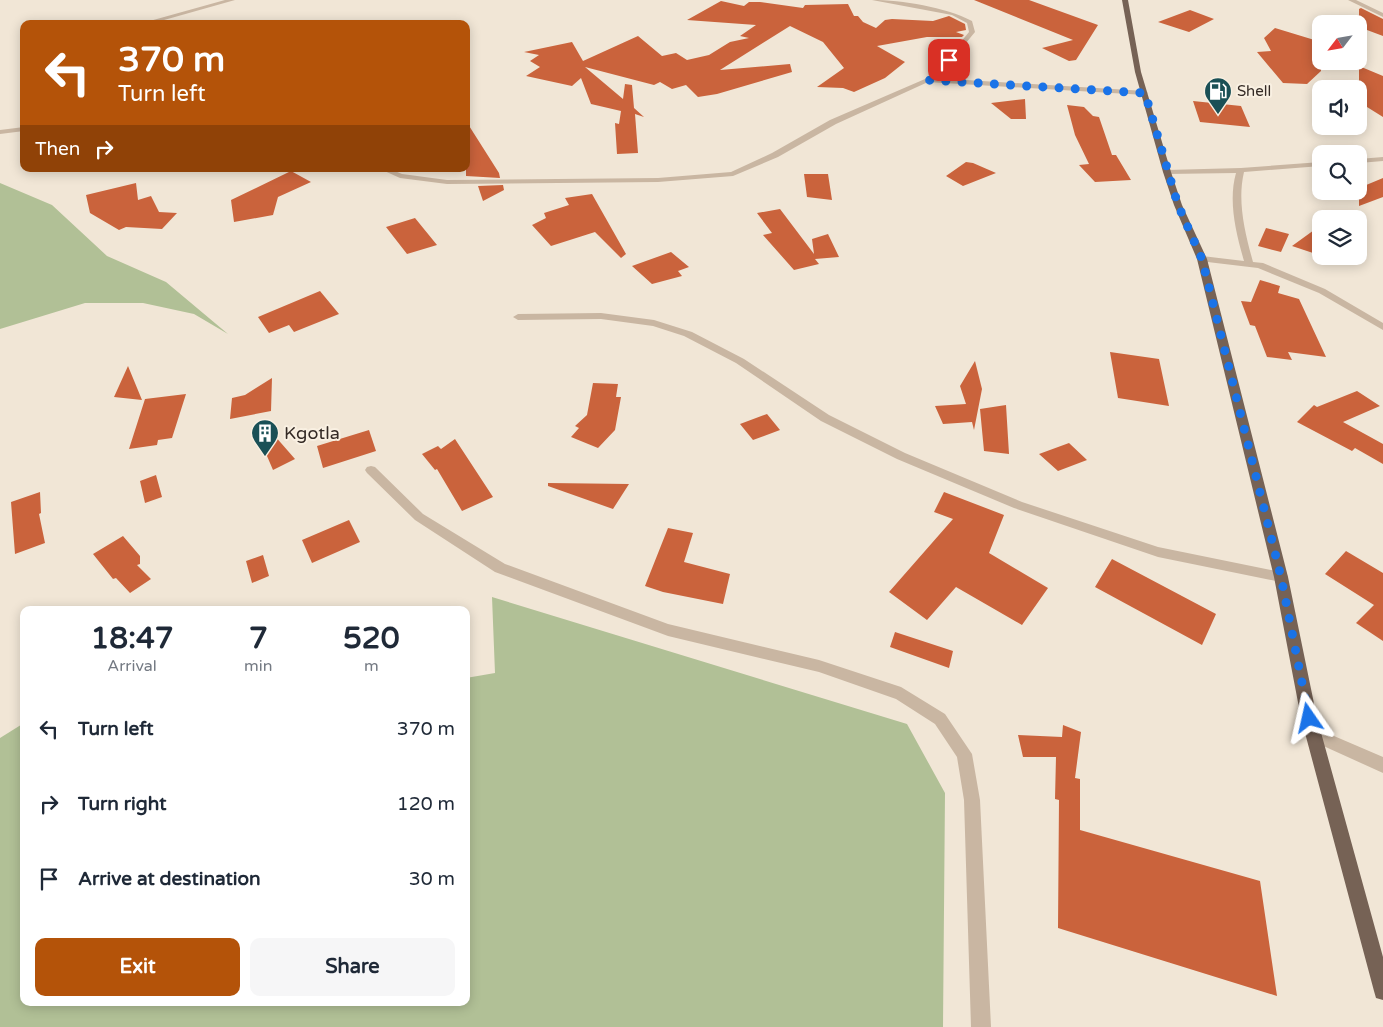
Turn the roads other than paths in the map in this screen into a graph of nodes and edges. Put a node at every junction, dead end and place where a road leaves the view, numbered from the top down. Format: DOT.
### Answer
graph roads {
  1 [pos="232,0"];
  2 [pos="875,0"];
  3 [pos="1125,0"];
  4 [pos="1351,0"];
  5 [pos="1383,14"];
  6 [pos="157,20"];
  7 [pos="927,80"];
  8 [pos="1145,93"];
  9 [pos="20,130"];
  10 [pos="0,132"];
  11 [pos="1383,159"];
  12 [pos="1367,160"];
  13 [pos="1312,165"];
  14 [pos="1241,170"];
  15 [pos="391,172"];
  16 [pos="1167,172"];
  17 [pos="1202,259"];
  18 [pos="1249,263"];
  19 [pos="518,317"];
  20 [pos="1383,327"];
  21 [pos="371,470"];
  22 [pos="1281,577"];
  23 [pos="1313,734"];
  24 [pos="1383,765"];
  25 [pos="1383,991"];
  26 [pos="980,1027"];
  1 -- 6 [label="street"];
  2 -- 7 [label="street"];
  3 -- 8 [label="main road"];
  4 -- 5 [label="street"];
  7 -- 8 [label="street"];
  7 -- 15 [label="street"];
  8 -- 16 [label="main road"];
  9 -- 10 [label="street"];
  11 -- 12 [label="street"];
  13 -- 14 [label="street"];
  14 -- 16 [label="street"];
  14 -- 18 [label="street"];
  16 -- 17 [label="main road"];
  17 -- 18 [label="street"];
  17 -- 22 [label="main road"];
  18 -- 20 [label="street"];
  19 -- 22 [label="street"];
  21 -- 26 [label="street"];
  22 -- 23 [label="main road"];
  23 -- 24 [label="street"];
  23 -- 25 [label="main road"];
}
